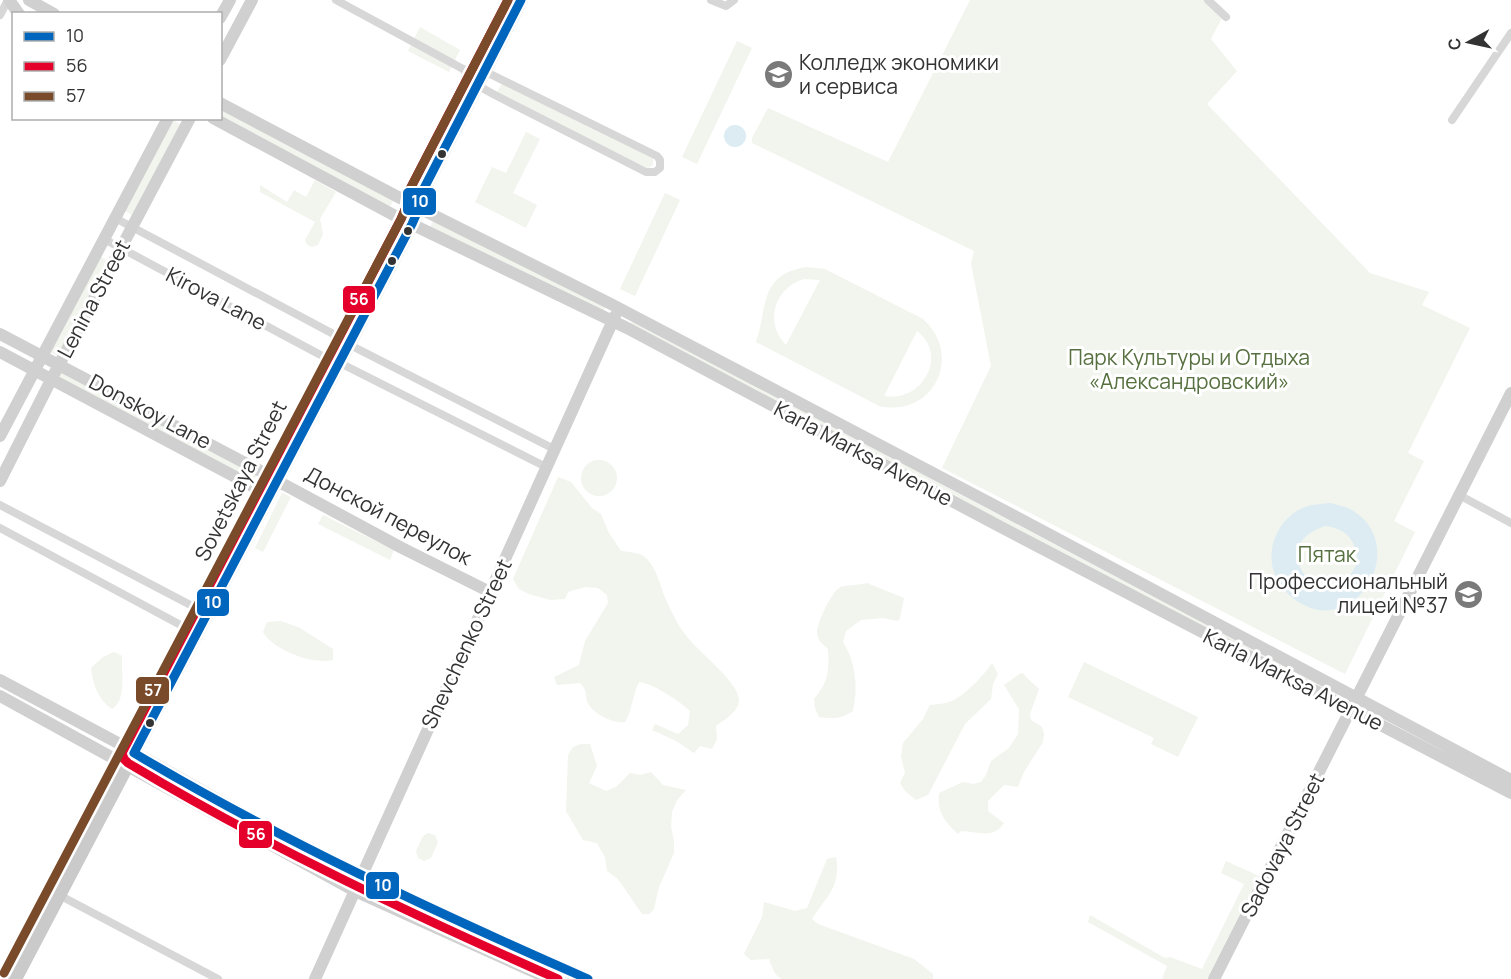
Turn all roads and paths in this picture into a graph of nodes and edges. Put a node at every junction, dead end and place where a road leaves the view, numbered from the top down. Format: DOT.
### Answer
graph roads {
  1 [pos="8,0"];
  2 [pos="29,0"];
  3 [pos="230,0"];
  4 [pos="252,0"];
  5 [pos="336,0"];
  6 [pos="521,0"];
  7 [pos="711,0"];
  8 [pos="734,0"];
  9 [pos="1208,0"];
  10 [pos="17,12"];
  11 [pos="50,12"];
  12 [pos="222,14"];
  13 [pos="0,15"];
  14 [pos="1226,17"];
  15 [pos="1511,33"];
  16 [pos="222,56"];
  17 [pos="463,69"];
  18 [pos="484,71"];
  19 [pos="477,85"];
  20 [pos="222,104"];
  21 [pos="167,120"];
  22 [pos="189,120"];
  23 [pos="217,120"];
  24 [pos="1452,120"];
  25 [pos="416,202"];
  26 [pos="115,218"];
  27 [pos="406,222"];
  28 [pos="132,227"];
  29 [pos="104,239"];
  30 [pos="120,248"];
  31 [pos="618,309"];
  32 [pos="613,321"];
  33 [pos="0,334"];
  34 [pos="344,340"];
  35 [pos="0,352"];
  36 [pos="42,356"];
  37 [pos="334,361"];
  38 [pos="59,364"];
  39 [pos="34,370"];
  40 [pos="52,378"];
  41 [pos="1511,393"];
  42 [pos="0,436"];
  43 [pos="556,450"];
  44 [pos="548,468"];
  45 [pos="272,479"];
  46 [pos="0,481"];
  47 [pos="261,490"];
  48 [pos="1459,495"];
  49 [pos="0,505"];
  50 [pos="1511,523"];
  51 [pos="0,528"];
  52 [pos="490,592"];
  53 [pos="198,609"];
  54 [pos="188,629"];
  55 [pos="0,680"];
  56 [pos="0,696"];
  57 [pos="1356,697"];
  58 [pos="1351,710"];
  59 [pos="129,750"];
  60 [pos="122,764"];
  61 [pos="1511,780"];
  62 [pos="1511,793"];
  63 [pos="360,877"];
  64 [pos="355,891"];
  65 [pos="59,895"];
  66 [pos="3,979"];
  67 [pos="15,979"];
  68 [pos="218,979"];
  69 [pos="315,979"];
  70 [pos="550,979"];
  71 [pos="588,979"];
  72 [pos="1214,979"];
  1 -- 10 [label="main road"];
  1 -- 13 [label="street"];
  2 -- 11 [label="main road"];
  3 -- 12 [label="main road"];
  4 -- 16 [label="main road"];
  5 -- 17 [label="street"];
  6 -- 18 [label="main road, Sovetskaya Street"];
  7 -- 8 [label="street"];
  9 -- 14 [label="street"];
  15 -- 24 [label="street"];
  17 -- 18 [label="street"];
  17 -- 19 [label="street"];
  18 -- 19 [label="main road, Sovetskaya Street"];
  18 -- 19 [label="street"];
  19 -- 25 [label="main road, Sovetskaya Street"];
  20 -- 25 [label="main road, Karla Marksa Avenue"];
  21 -- 26 [label="main road, Lenina Street"];
  22 -- 28 [label="main road, Lenina Street"];
  23 -- 27 [label="main road, Karla Marksa Avenue"];
  25 -- 27 [label="main road, Sovetskaya Street"];
  25 -- 31 [label="main road, Karla Marksa Avenue"];
  26 -- 28 [label="street, Kirova Lane"];
  26 -- 29 [label="main road, Lenina Street"];
  27 -- 32 [label="main road, Karla Marksa Avenue"];
  27 -- 34 [label="main road, Sovetskaya Street"];
  28 -- 30 [label="main road, Lenina Street"];
  28 -- 34 [label="street, Kirova Lane"];
  29 -- 30 [label="street, Kirova Lane"];
  29 -- 36 [label="main road, Lenina Street"];
  30 -- 37 [label="street, Kirova Lane"];
  30 -- 38 [label="main road, Lenina Street"];
  31 -- 32 [label="main road, Shevchenko Street"];
  31 -- 57 [label="main road, Karla Marksa Avenue"];
  32 -- 43 [label="main road, Shevchenko Street"];
  32 -- 58 [label="main road, Karla Marksa Avenue"];
  33 -- 36 [label="main road, Donskoy Lane"];
  34 -- 37 [label="main road, Sovetskaya Street"];
  34 -- 43 [label="street, Kirova Lane"];
  35 -- 39 [label="main road, Donskoy Lane"];
  36 -- 38 [label="main road, Donskoy Lane"];
  36 -- 39 [label="main road, Lenina Street"];
  37 -- 44 [label="street, Kirova Lane"];
  37 -- 45 [label="main road, Sovetskaya Street"];
  38 -- 40 [label="main road, Lenina Street"];
  38 -- 45 [label="main road, Donskoy Lane"];
  39 -- 40 [label="main road, Donskoy Lane"];
  39 -- 42 [label="main road, Lenina Street"];
  40 -- 46 [label="main road, Lenina Street"];
  40 -- 47 [label="main road, Donskoy Lane"];
  41 -- 48 [label="main road, Sadovaya Street"];
  43 -- 44 [label="main road, Shevchenko Street"];
  44 -- 52 [label="main road, Shevchenko Street"];
  45 -- 47 [label="main road, Sovetskaya Street"];
  45 -- 52 [label="main road, Донской переулок"];
  45 -- 59 [label="main road, Sovetskaya Street"];
  47 -- 53 [label="main road, Sovetskaya Street"];
  48 -- 50 [label="street"];
  48 -- 57 [label="main road, Sadovaya Street"];
  49 -- 53 [label="street"];
  51 -- 54 [label="street"];
  52 -- 63 [label="main road, Shevchenko Street"];
  53 -- 54 [label="main road, Sovetskaya Street"];
  54 -- 59 [label="main road, Sovetskaya Street"];
  55 -- 59 [label="main road"];
  56 -- 60 [label="main road"];
  57 -- 58 [label="main road, Sadovaya Street"];
  57 -- 61 [label="main road, Karla Marksa Avenue"];
  58 -- 62 [label="main road, Karla Marksa Avenue"];
  58 -- 72 [label="main road, Sadovaya Street"];
  59 -- 60 [label="main road, Sovetskaya Street"];
  59 -- 63 [label="main road"];
  60 -- 64 [label="main road"];
  60 -- 65 [label="main road, Sovetskaya Street"];
  60 -- 66 [label="main road, Sovetskaya Street"];
  63 -- 64 [label="main road, Shevchenko Street"];
  63 -- 71 [label="main road"];
  64 -- 69 [label="main road, Shevchenko Street"];
  64 -- 70 [label="main road"];
  65 -- 67 [label="main road, Sovetskaya Street"];
  65 -- 68 [label="street"];
}
